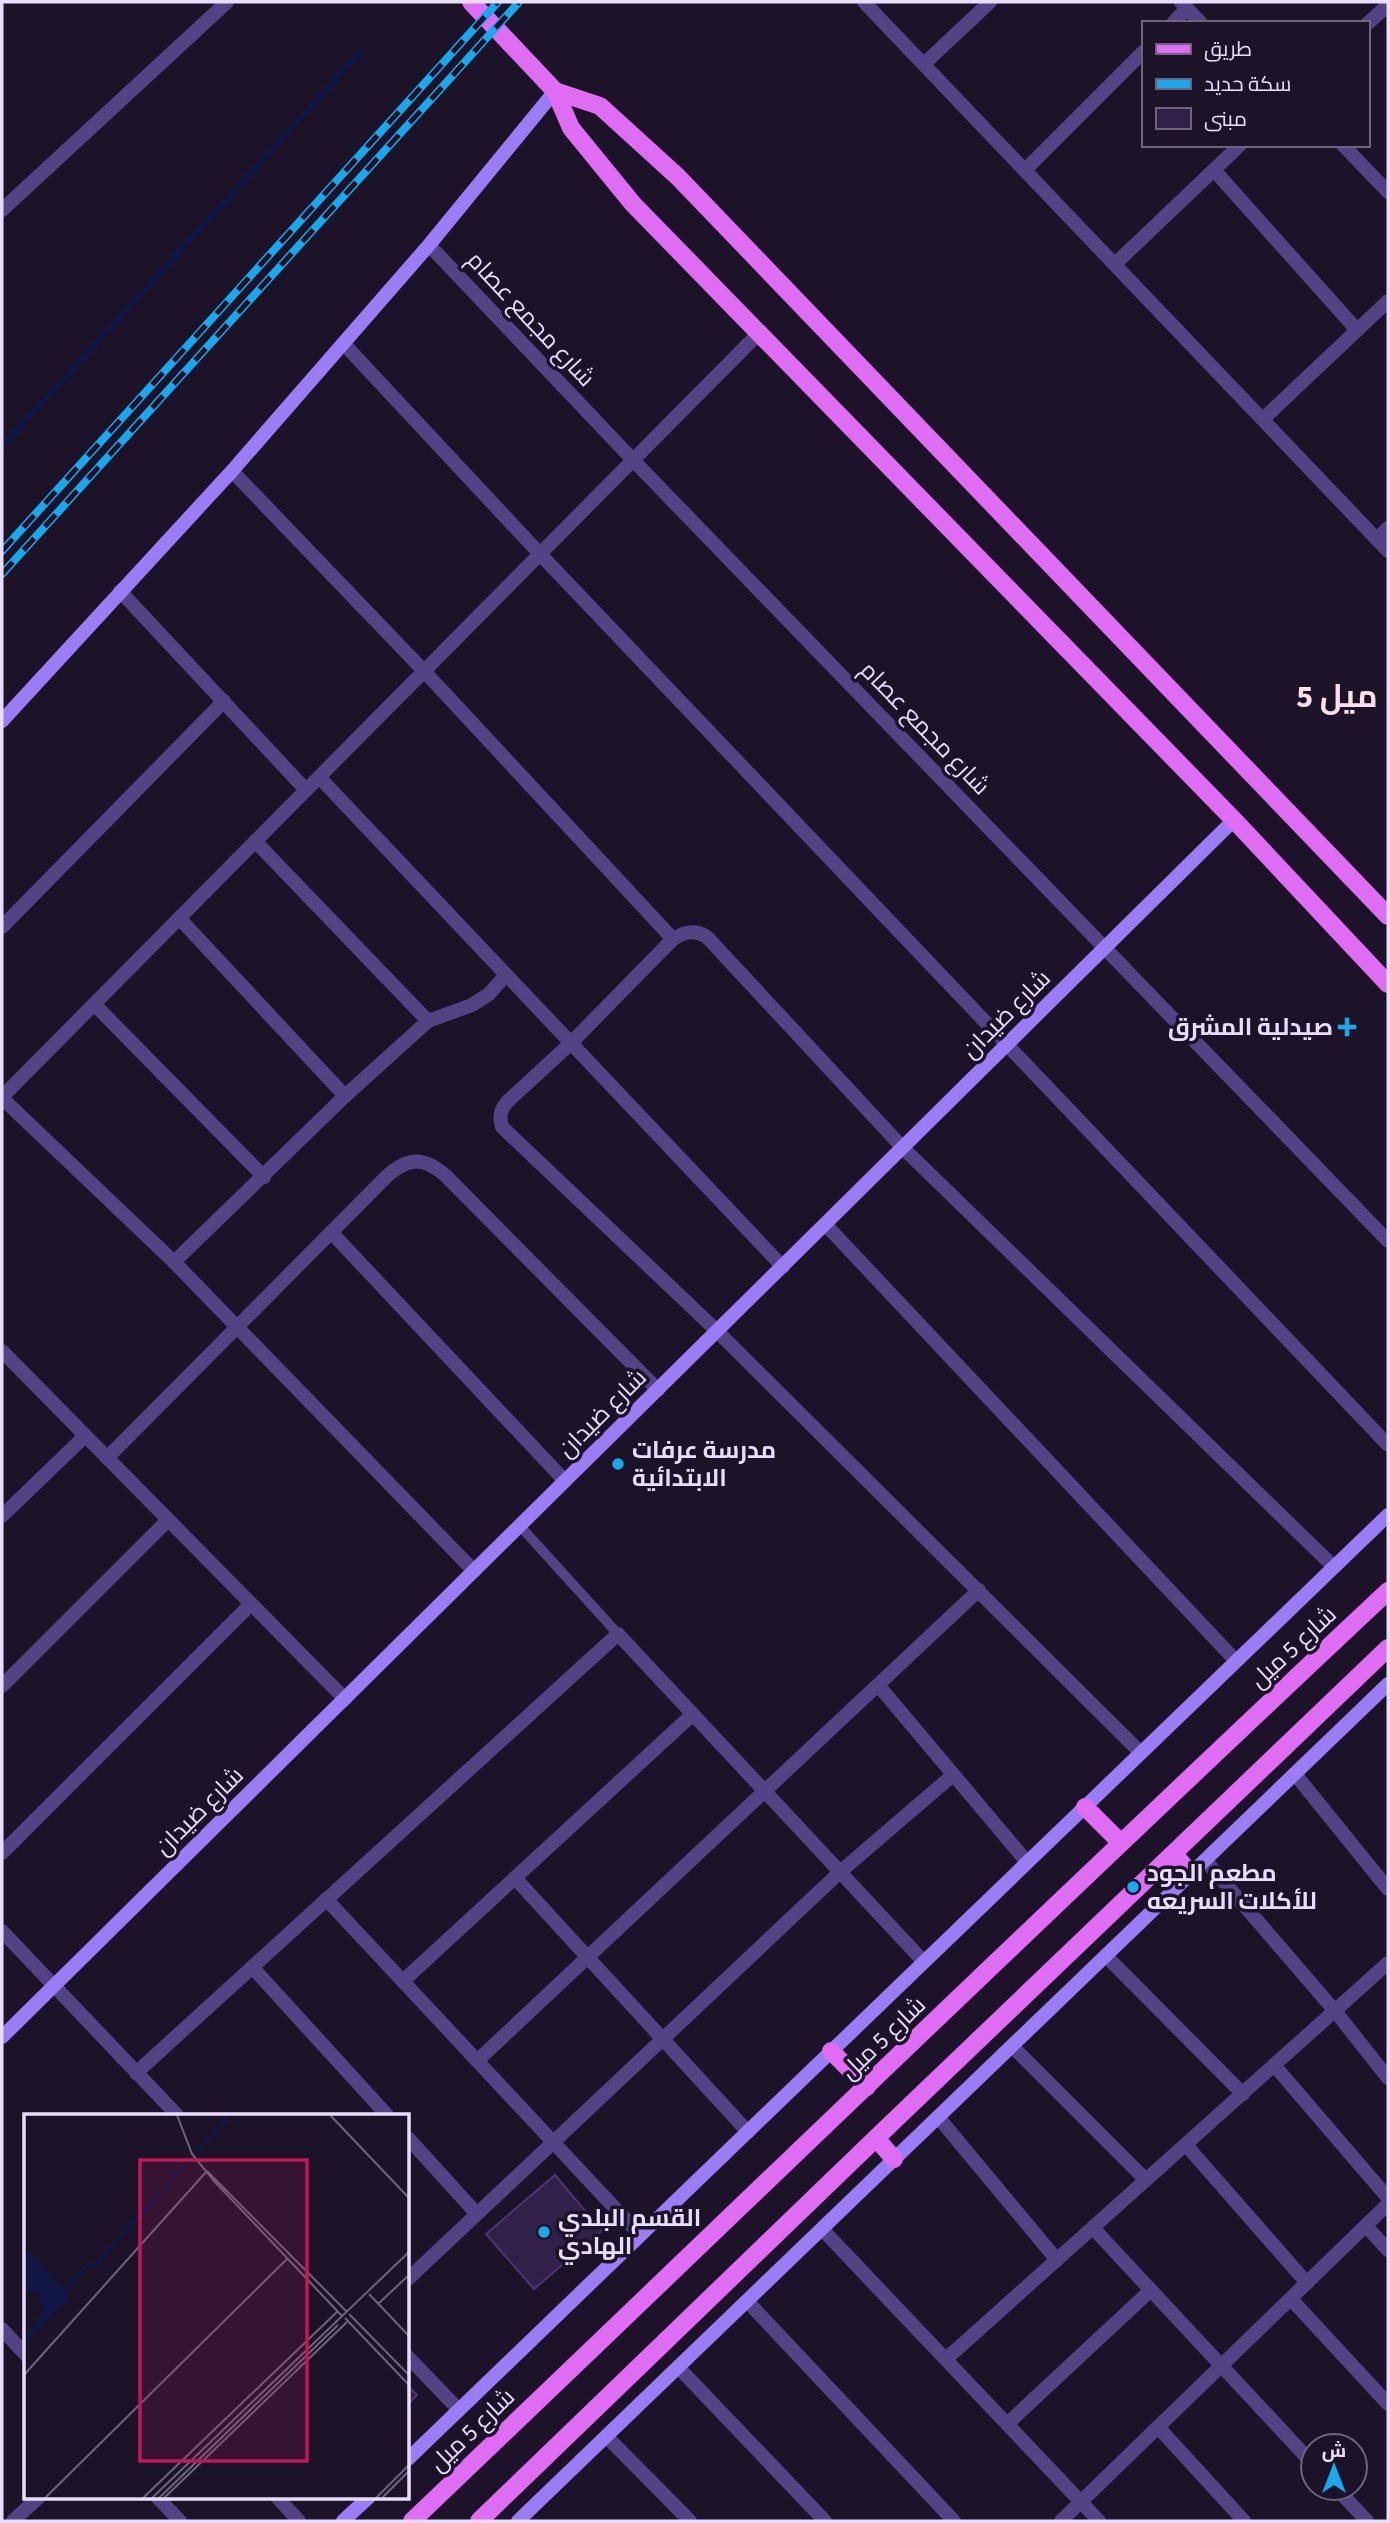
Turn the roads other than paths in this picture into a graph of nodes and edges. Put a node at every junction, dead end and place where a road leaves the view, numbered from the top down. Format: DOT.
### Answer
graph roads {
  1 [pos="227,2"];
  2 [pos="471,2"];
  3 [pos="864,2"];
  4 [pos="990,2"];
  5 [pos="1184,5"];
  6 [pos="1388,5"];
  7 [pos="1174,21"];
  8 [pos="1199,21"];
  9 [pos="1369,22"];
  10 [pos="1142,53"];
  11 [pos="924,64"];
  12 [pos="555,91"];
  13 [pos="1238,147"];
  14 [pos="1345,147"];
  15 [pos="1025,170"];
  16 [pos="1214,170"];
  17 [pos="1388,192"];
  18 [pos="2,210"];
  19 [pos="429,245"];
  20 [pos="1115,264"];
  21 [pos="1388,301"];
  22 [pos="1357,330"];
  23 [pos="758,334"];
  24 [pos="344,343"];
  25 [pos="1263,419"];
  26 [pos="633,460"];
  27 [pos="232,471"];
  28 [pos="1388,528"];
  29 [pos="1377,539"];
  30 [pos="1388,551"];
  31 [pos="540,554"];
  32 [pos="120,590"];
  33 [pos="424,671"];
  34 [pos="224,701"];
  35 [pos="2,721"];
  36 [pos="319,777"];
  37 [pos="306,790"];
  38 [pos="1234,820"];
  39 [pos="255,841"];
  40 [pos="1388,916"];
  41 [pos="179,918"];
  42 [pos="2,927"];
  43 [pos="673,939"];
  44 [pos="1106,947"];
  45 [pos="506,975"];
  46 [pos="1388,984"];
  47 [pos="94,1003"];
  48 [pos="428,1021"];
  49 [pos="570,1044"];
  50 [pos="1008,1044"];
  51 [pos="345,1096"];
  52 [pos="2,1098"];
  53 [pos="903,1148"];
  54 [pos="264,1177"];
  55 [pos="825,1224"];
  56 [pos="331,1232"];
  57 [pos="1388,1241"];
  58 [pos="174,1262"];
  59 [pos="783,1267"];
  60 [pos="237,1326"];
  61 [pos="717,1331"];
  62 [pos="2,1351"];
  63 [pos="658,1390"];
  64 [pos="85,1436"];
  65 [pos="1388,1444"];
  66 [pos="107,1458"];
  67 [pos="565,1482"];
  68 [pos="1388,1515"];
  69 [pos="2,1516"];
  70 [pos="168,1520"];
  71 [pos="520,1526"];
  72 [pos="1334,1567"];
  73 [pos="474,1571"];
  74 [pos="979,1590"];
  75 [pos="1388,1591"];
  76 [pos="251,1604"];
  77 [pos="618,1634"];
  78 [pos="1388,1648"];
  79 [pos="1236,1661"];
  80 [pos="1388,1684"];
  81 [pos="878,1685"];
  82 [pos="2,1686"];
  83 [pos="345,1699"];
  84 [pos="693,1714"];
  85 [pos="1141,1753"];
  86 [pos="1295,1774"];
  87 [pos="953,1775"];
  88 [pos="765,1791"];
  89 [pos="1085,1807"];
  90 [pos="1120,1842"];
  91 [pos="2,1853"];
  92 [pos="1174,1854"];
  93 [pos="1205,1860"];
  94 [pos="1027,1862"];
  95 [pos="840,1872"];
  96 [pos="1191,1874"];
  97 [pos="515,1878"];
  98 [pos="1388,1889"];
  99 [pos="326,1899"];
  100 [pos="2,1931"];
  101 [pos="1106,1955"];
  102 [pos="588,1957"];
  103 [pos="924,1962"];
  104 [pos="1388,1964"];
  105 [pos="252,1967"];
  106 [pos="403,1981"];
  107 [pos="54,1986"];
  108 [pos="1335,2011"];
  109 [pos="2,2037"];
  110 [pos="663,2039"];
  111 [pos="1012,2046"];
  112 [pos="831,2051"];
  113 [pos="477,2061"];
  114 [pos="1274,2066"];
  115 [pos="136,2073"];
  116 [pos="1388,2078"];
  117 [pos="867,2087"];
  118 [pos="1243,2094"];
  119 [pos="176,2114"];
  120 [pos="386,2114"];
  121 [pos="938,2117"];
  122 [pos="748,2132"];
  123 [pos="876,2138"];
  124 [pos="410,2140"];
  125 [pos="554,2143"];
  126 [pos="1186,2145"];
  127 [pos="894,2159"];
  128 [pos="1146,2180"];
  129 [pos="1388,2198"];
  130 [pos="1388,2204"];
  131 [pos="477,2214"];
  132 [pos="1366,2226"];
  133 [pos="1093,2228"];
  134 [pos="822,2229"];
  135 [pos="640,2235"];
  136 [pos="1388,2250"];
  137 [pos="1057,2260"];
  138 [pos="410,2277"];
  139 [pos="1307,2283"];
  140 [pos="1151,2290"];
  141 [pos="1291,2299"];
  142 [pos="747,2301"];
  143 [pos="2,2329"];
  144 [pos="24,2353"];
  145 [pos="410,2359"];
  146 [pos="946,2359"];
  147 [pos="1222,2366"];
  148 [pos="678,2367"];
  149 [pos="1388,2404"];
  150 [pos="459,2410"];
  151 [pos="1007,2424"];
  152 [pos="1158,2427"];
  153 [pos="606,2436"];
  154 [pos="1299,2449"];
  155 [pos="410,2457"];
  156 [pos="38,2498"];
  157 [pos="158,2498"];
  158 [pos="278,2498"];
  159 [pos="368,2498"];
  160 [pos="1081,2502"];
  161 [pos="1349,2502"];
  162 [pos="13,2521"];
  163 [pos="180,2521"];
  164 [pos="299,2521"];
  165 [pos="344,2521"];
  166 [pos="412,2521"];
  167 [pos="479,2521"];
  168 [pos="518,2521"];
  169 [pos="691,2521"];
  170 [pos="825,2521"];
  171 [pos="954,2521"];
  172 [pos="1061,2521"];
  173 [pos="1099,2521"];
  174 [pos="1244,2521"];
  175 [pos="1367,2521"];
  1 -- 18 [label="street"];
  2 -- 12 [label="main road"];
  3 -- 11 [label="street"];
  4 -- 11 [label="street"];
  5 -- 7 [label="street"];
  5 -- 8 [label="street"];
  6 -- 9 [label="street"];
  10 -- 15 [label="street"];
  11 -- 15 [label="street"];
  12 -- 19 [label="street"];
  12 -- 23 [label="main road"];
  12 -- 40 [label="main road"];
  13 -- 16 [label="street"];
  14 -- 17 [label="street"];
  15 -- 20 [label="street"];
  16 -- 20 [label="street"];
  16 -- 22 [label="street"];
  19 -- 24 [label="street"];
  19 -- 26 [label="street, شارع مجمع عصام"];
  20 -- 25 [label="street"];
  21 -- 22 [label="street"];
  22 -- 25 [label="street"];
  23 -- 26 [label="street"];
  23 -- 38 [label="main road"];
  24 -- 27 [label="street"];
  24 -- 31 [label="street"];
  25 -- 29 [label="street"];
  26 -- 31 [label="street"];
  26 -- 44 [label="street, شارع مجمع عصام"];
  27 -- 32 [label="street"];
  27 -- 33 [label="street"];
  28 -- 29 [label="street"];
  29 -- 30 [label="street"];
  31 -- 33 [label="street"];
  31 -- 50 [label="street"];
  32 -- 34 [label="street"];
  32 -- 35 [label="street"];
  33 -- 36 [label="street"];
  33 -- 43 [label="street"];
  34 -- 37 [label="street"];
  34 -- 42 [label="street"];
  36 -- 37 [label="street"];
  36 -- 45 [label="street"];
  37 -- 39 [label="street"];
  38 -- 44 [label="street, شارع ضيدان"];
  38 -- 46 [label="main road"];
  39 -- 41 [label="street"];
  39 -- 48 [label="street"];
  41 -- 47 [label="street"];
  41 -- 51 [label="street"];
  43 -- 49 [label="street"];
  43 -- 53 [label="street"];
  44 -- 50 [label="street, شارع ضيدان"];
  44 -- 57 [label="street, شارع مجمع عصام"];
  45 -- 48 [label="street"];
  45 -- 49 [label="street"];
  47 -- 52 [label="street"];
  47 -- 54 [label="street"];
  48 -- 51 [label="street"];
  49 -- 59 [label="street"];
  49 -- 61 [label="street"];
  50 -- 53 [label="street, شارع ضيدان"];
  50 -- 65 [label="street"];
  51 -- 54 [label="street"];
  52 -- 58 [label="street"];
  53 -- 55 [label="street, شارع ضيدان"];
  53 -- 72 [label="street"];
  54 -- 58 [label="street"];
  55 -- 59 [label="street, شارع ضيدان"];
  55 -- 79 [label="street"];
  56 -- 60 [label="street"];
  56 -- 63 [label="street"];
  56 -- 67 [label="street"];
  58 -- 60 [label="street"];
  59 -- 61 [label="street, شارع ضيدان"];
  60 -- 66 [label="street"];
  60 -- 73 [label="street"];
  61 -- 63 [label="street, شارع ضيدان"];
  61 -- 74 [label="street"];
  62 -- 64 [label="street"];
  63 -- 67 [label="street, شارع ضيدان"];
  64 -- 66 [label="street"];
  64 -- 69 [label="street"];
  66 -- 70 [label="street"];
  67 -- 71 [label="street, شارع ضيدان"];
  68 -- 72 [label="street"];
  70 -- 76 [label="street"];
  70 -- 82 [label="street"];
  71 -- 73 [label="street, شارع ضيدان"];
  71 -- 77 [label="lane"];
  72 -- 79 [label="street"];
  73 -- 83 [label="street, شارع ضيدان"];
  74 -- 81 [label="street"];
  74 -- 85 [label="street"];
  75 -- 90 [label="main road, شارع 5 ميل"];
  76 -- 83 [label="street"];
  76 -- 91 [label="street"];
  77 -- 84 [label="street"];
  77 -- 99 [label="street"];
  78 -- 92 [label="main road"];
  79 -- 85 [label="street"];
  80 -- 86 [label="street"];
  81 -- 87 [label="street"];
  81 -- 88 [label="street"];
  83 -- 107 [label="street, شارع ضيدان"];
  84 -- 88 [label="street"];
  84 -- 97 [label="street"];
  85 -- 89 [label="street"];
  86 -- 93 [label="street"];
  86 -- 98 [label="street"];
  87 -- 94 [label="street"];
  87 -- 95 [label="street"];
  88 -- 95 [label="street"];
  88 -- 102 [label="street"];
  89 -- 90 [label="main road"];
  89 -- 94 [label="street"];
  90 -- 117 [label="main road, شارع 5 ميل"];
  92 -- 96 [label="main road"];
  92 -- 123 [label="main road"];
  93 -- 96 [label="street"];
  93 -- 108 [label="street"];
  94 -- 103 [label="street"];
  95 -- 103 [label="street"];
  95 -- 110 [label="street"];
  96 -- 101 [label="street"];
  97 -- 102 [label="street"];
  97 -- 106 [label="street"];
  99 -- 105 [label="street"];
  99 -- 106 [label="street"];
  100 -- 107 [label="street"];
  101 -- 111 [label="street"];
  101 -- 118 [label="street"];
  102 -- 110 [label="street"];
  102 -- 113 [label="street"];
  103 -- 112 [label="street"];
  104 -- 108 [label="street"];
  105 -- 115 [label="street"];
  105 -- 120 [label="street"];
  106 -- 113 [label="street"];
  107 -- 109 [label="street, شارع ضيدان"];
  107 -- 115 [label="street"];
  108 -- 114 [label="street"];
  108 -- 116 [label="street"];
  110 -- 122 [label="street"];
  110 -- 125 [label="street"];
  111 -- 121 [label="street"];
  111 -- 128 [label="street"];
  112 -- 117 [label="main road"];
  112 -- 122 [label="street"];
  113 -- 125 [label="street"];
  114 -- 118 [label="street"];
  114 -- 129 [label="street"];
  115 -- 119 [label="street"];
  117 -- 166 [label="main road, شارع 5 ميل"];
  118 -- 126 [label="street"];
  121 -- 127 [label="street"];
  121 -- 137 [label="street"];
  122 -- 135 [label="street"];
  123 -- 127 [label="main road"];
  123 -- 167 [label="main road"];
  124 -- 131 [label="street"];
  125 -- 131 [label="street"];
  125 -- 135 [label="street"];
  126 -- 128 [label="street"];
  126 -- 139 [label="street"];
  127 -- 134 [label="street"];
  128 -- 133 [label="street"];
  130 -- 132 [label="street"];
  131 -- 138 [label="street"];
  132 -- 136 [label="street"];
  132 -- 139 [label="street"];
  133 -- 137 [label="street"];
  133 -- 140 [label="street"];
  134 -- 142 [label="street"];
  134 -- 146 [label="street"];
  135 -- 150 [label="street"];
  137 -- 146 [label="street"];
  139 -- 141 [label="street"];
  140 -- 147 [label="street"];
  140 -- 151 [label="street"];
  141 -- 147 [label="street"];
  141 -- 149 [label="street"];
  142 -- 148 [label="street"];
  142 -- 171 [label="street"];
  143 -- 144 [label="street"];
  145 -- 150 [label="street"];
  146 -- 151 [label="street"];
  147 -- 152 [label="street"];
  147 -- 154 [label="street"];
  148 -- 153 [label="street"];
  148 -- 170 [label="street"];
  150 -- 155 [label="street"];
  151 -- 160 [label="street"];
  152 -- 160 [label="street"];
  152 -- 174 [label="street"];
  153 -- 168 [label="street"];
  153 -- 169 [label="street"];
  156 -- 162 [label="street"];
  157 -- 163 [label="street"];
  158 -- 164 [label="street"];
  159 -- 165 [label="street"];
  160 -- 172 [label="street"];
  160 -- 173 [label="street"];
  161 -- 175 [label="street"];
}
